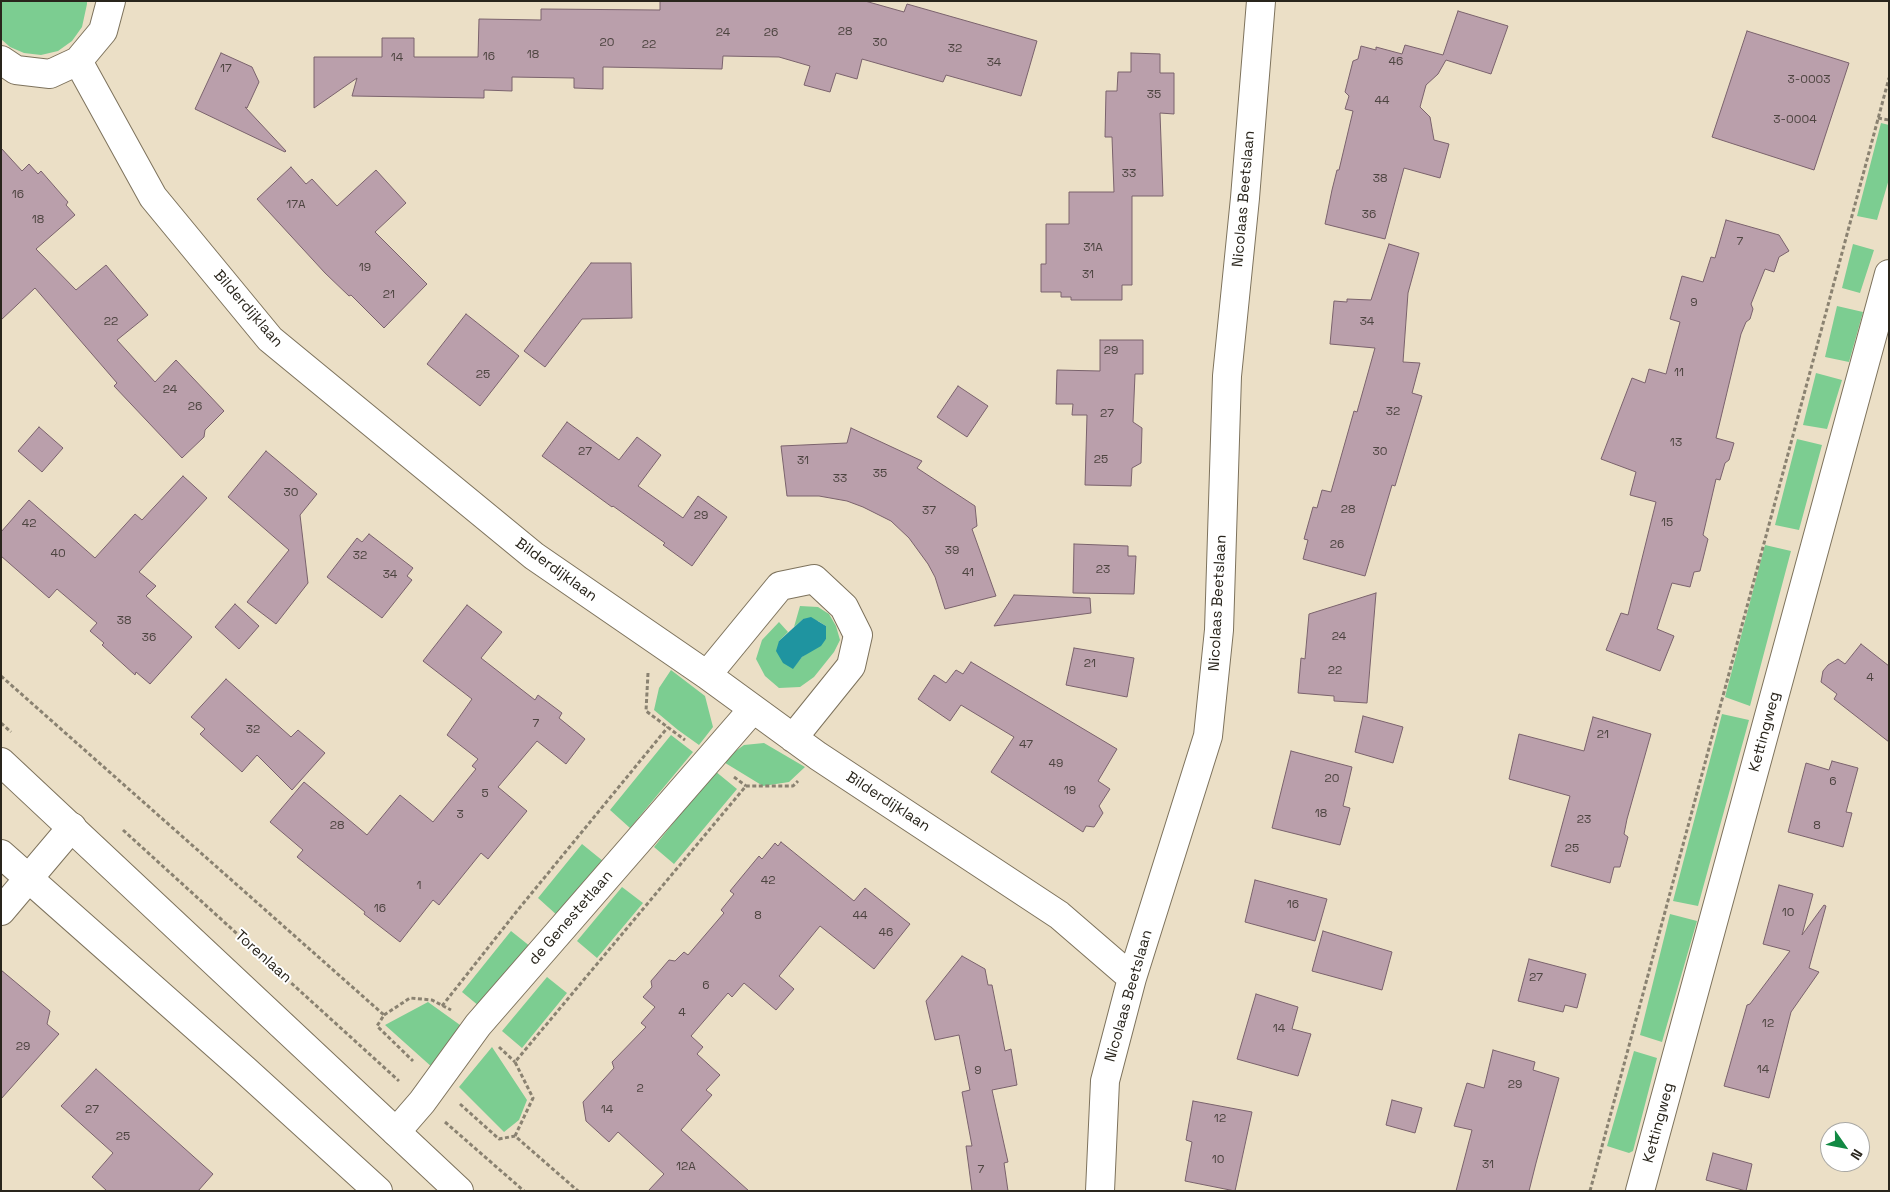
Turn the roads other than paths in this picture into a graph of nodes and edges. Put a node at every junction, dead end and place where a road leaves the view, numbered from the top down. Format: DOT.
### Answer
graph roads {
  1 [pos="111,1"];
  2 [pos="1261,1"];
  3 [pos="1,60"];
  4 [pos="78,62"];
  5 [pos="1889,274"];
  6 [pos="707,675"];
  7 [pos="753,709"];
  8 [pos="793,738"];
  9 [pos="1,762"];
  10 [pos="72,827"];
  11 [pos="1,854"];
  12 [pos="29,879"];
  13 [pos="1,911"];
  14 [pos="1132,978"];
  15 [pos="396,1132"];
  16 [pos="378,1191"];
  17 [pos="459,1191"];
  18 [pos="1100,1191"];
  19 [pos="1640,1191"];
  1 -- 4 [label="street"];
  2 -- 14 [label="street, Nicolaas Beetslaan"];
  3 -- 4 [label="street"];
  4 -- 6 [label="street, Bilderdijklaan"];
  5 -- 19 [label="street, Kettingweg"];
  6 -- 7 [label="street, Bilderdijklaan"];
  6 -- 8 [label="street"];
  7 -- 8 [label="street, Bilderdijklaan"];
  7 -- 15 [label="street, de Genestetlaan"];
  8 -- 14 [label="street, Bilderdijklaan"];
  9 -- 10 [label="street"];
  10 -- 12 [label="street"];
  10 -- 15 [label="street"];
  11 -- 12 [label="street"];
  12 -- 13 [label="street"];
  12 -- 16 [label="street"];
  14 -- 18 [label="street, Nicolaas Beetslaan"];
  15 -- 17 [label="street"];
}
